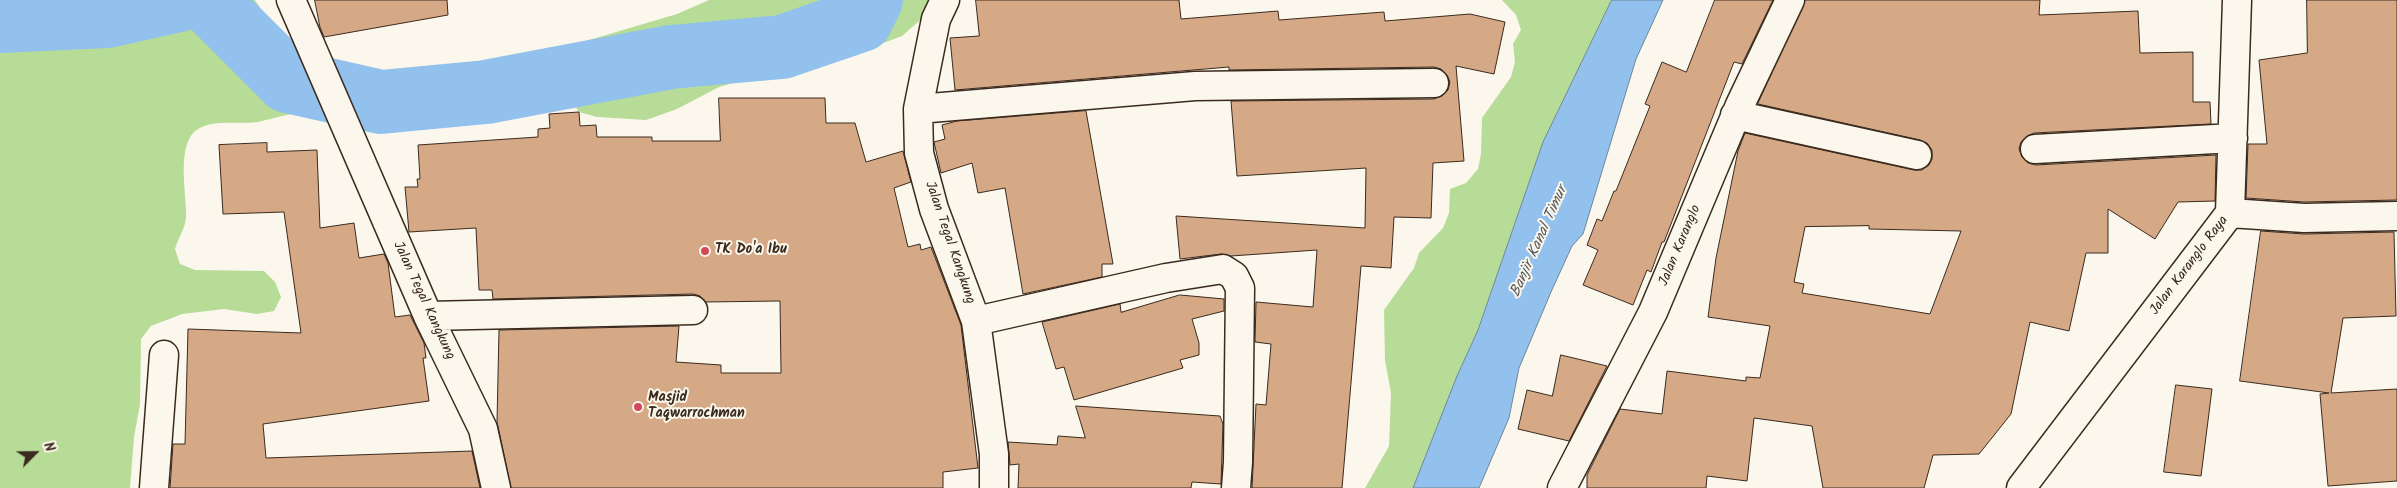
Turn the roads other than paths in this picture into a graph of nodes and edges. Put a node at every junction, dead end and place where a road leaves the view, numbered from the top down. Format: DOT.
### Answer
graph roads {
  1 [pos="945,0"];
  2 [pos="1790,0"];
  3 [pos="2237,0"];
  4 [pos="293,6"];
  5 [pos="1434,83"];
  6 [pos="918,109"];
  7 [pos="1736,116"];
  8 [pos="2233,138"];
  9 [pos="2035,149"];
  10 [pos="1917,155"];
  11 [pos="2230,213"];
  12 [pos="2397,216"];
  13 [pos="692,310"];
  14 [pos="428,316"];
  15 [pos="976,321"];
  16 [pos="164,355"];
  17 [pos="154,488"];
  18 [pos="496,488"];
  19 [pos="994,488"];
  20 [pos="1236,488"];
  21 [pos="1562,488"];
  22 [pos="2021,488"];
  1 -- 6 [label="street, Jalan Tegal Kangkung"];
  2 -- 7 [label="street, Jalan Karanglo"];
  3 -- 8 [label="street, Jalan Karanglo Raya"];
  4 -- 14 [label="street, Jalan Tegal Kangkung"];
  5 -- 6 [label="street"];
  6 -- 15 [label="street, Jalan Tegal Kangkung"];
  7 -- 10 [label="street"];
  7 -- 21 [label="street, Jalan Karanglo"];
  8 -- 9 [label="street"];
  8 -- 11 [label="street, Jalan Karanglo Raya"];
  11 -- 12 [label="street"];
  11 -- 22 [label="street, Jalan Karanglo Raya"];
  13 -- 14 [label="street"];
  14 -- 18 [label="street, Jalan Tegal Kangkung"];
  15 -- 19 [label="street, Jalan Tegal Kangkung"];
  15 -- 20 [label="street"];
  16 -- 17 [label="street"];
}
